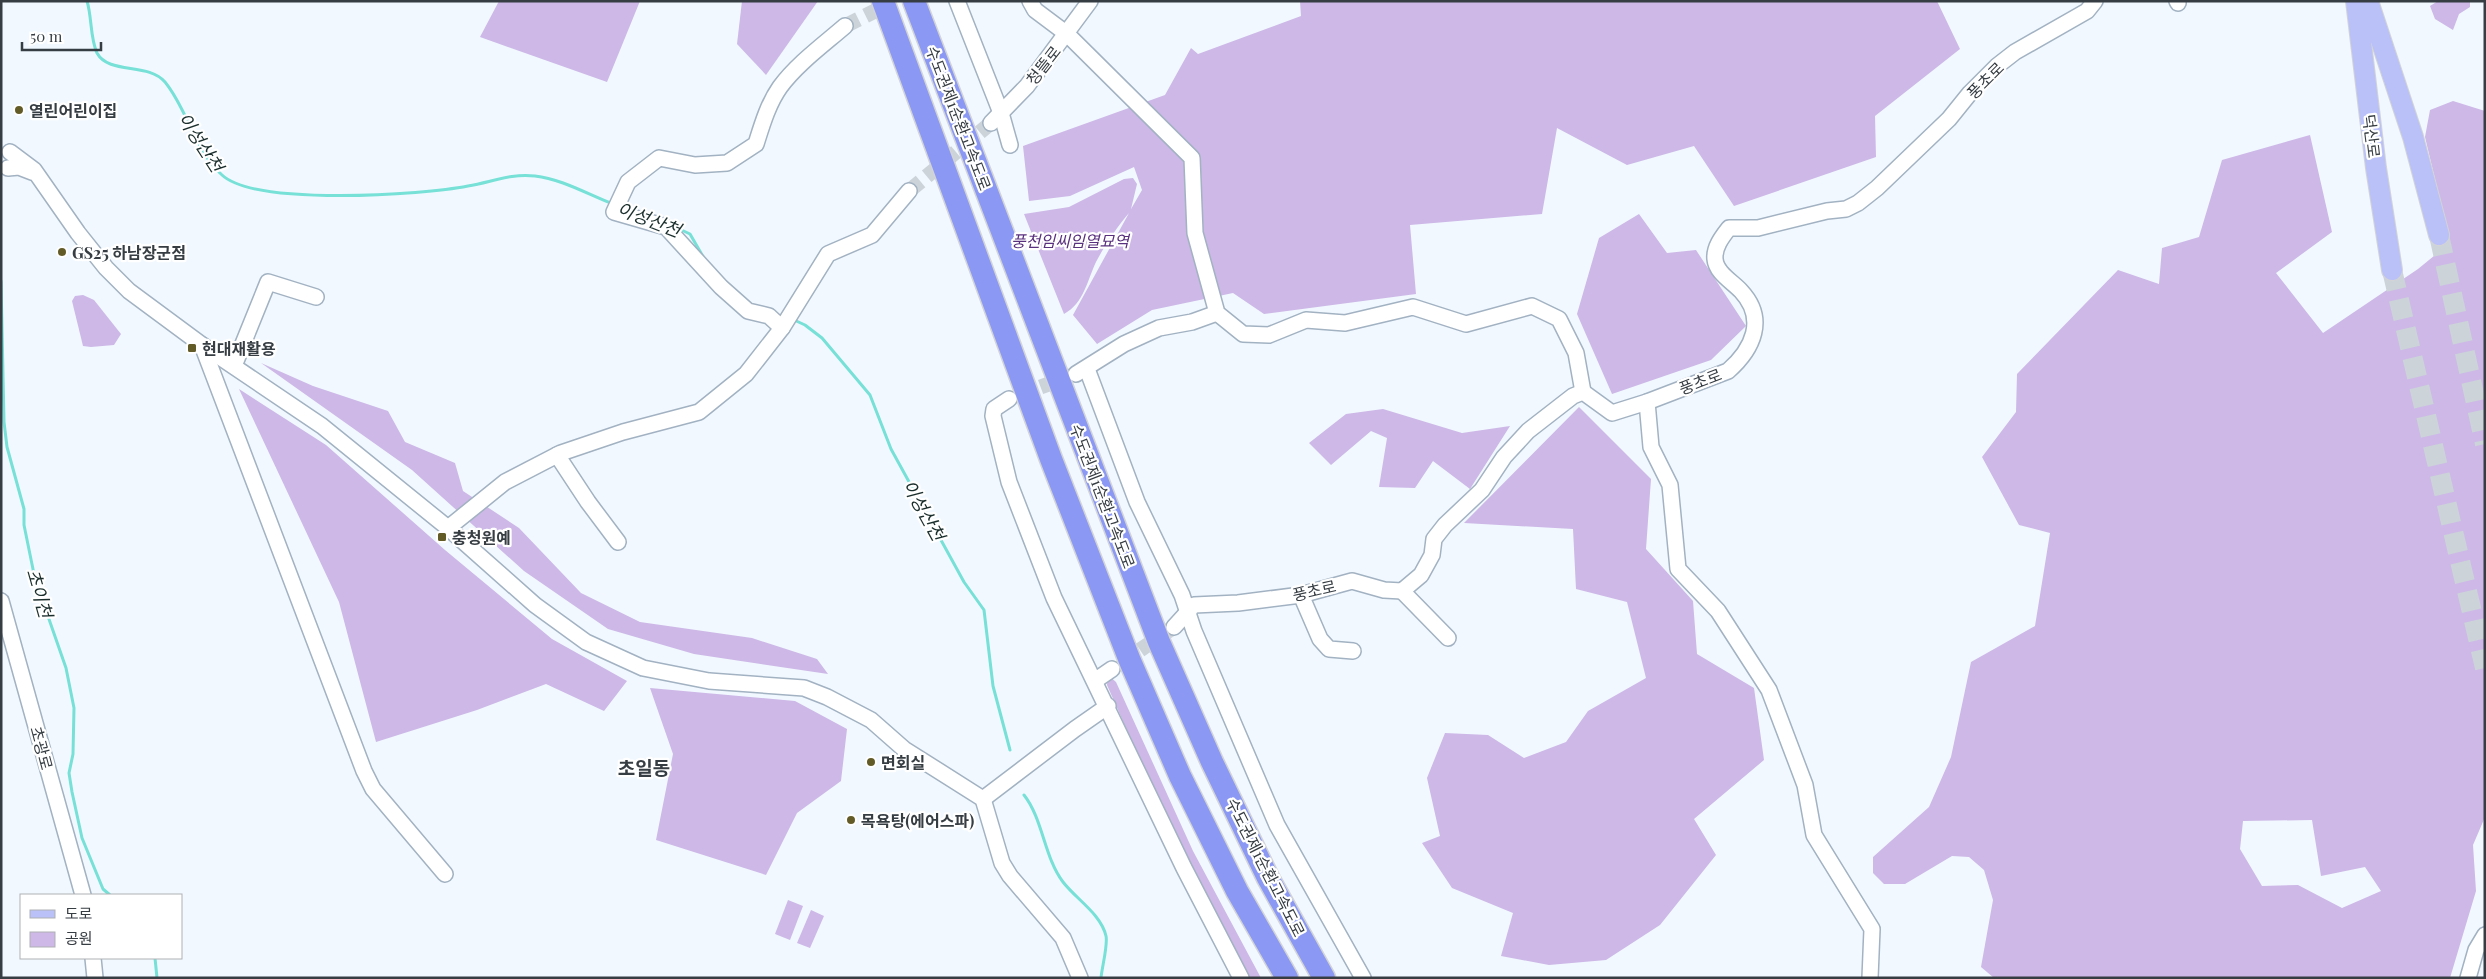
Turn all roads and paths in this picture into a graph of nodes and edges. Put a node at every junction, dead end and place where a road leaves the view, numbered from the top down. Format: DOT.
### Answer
graph roads {
  1 [pos="882,1"];
  2 [pos="914,1"];
  3 [pos="957,1"];
  4 [pos="1030,1"];
  5 [pos="1090,1"];
  6 [pos="2095,1"];
  7 [pos="2356,1"];
  8 [pos="2368,1"];
  9 [pos="845,26"];
  10 [pos="1067,34"];
  11 [pos="996,118"];
  12 [pos="1010,146"];
  13 [pos="4,147"];
  14 [pos="4,171"];
  15 [pos="41,180"];
  16 [pos="909,191"];
  17 [pos="2439,235"];
  18 [pos="2392,270"];
  19 [pos="316,297"];
  20 [pos="1217,313"];
  21 [pos="782,328"];
  22 [pos="202,345"];
  23 [pos="234,366"];
  24 [pos="1583,392"];
  25 [pos="1009,399"];
  26 [pos="1648,402"];
  27 [pos="557,455"];
  28 [pos="448,528"];
  29 [pos="618,542"];
  30 [pos="1402,591"];
  31 [pos="1301,595"];
  32 [pos="1,600"];
  33 [pos="1188,612"];
  34 [pos="1174,627"];
  35 [pos="1448,638"];
  36 [pos="1353,651"];
  37 [pos="1112,669"];
  38 [pos="1096,680"];
  39 [pos="1108,706"];
  40 [pos="983,799"];
  41 [pos="445,874"];
  42 [pos="83,894"];
  43 [pos="2485,935"];
  44 [pos="93,959"];
  45 [pos="96,978"];
  46 [pos="1080,978"];
  47 [pos="1241,978"];
  48 [pos="1287,978"];
  49 [pos="1324,978"];
  50 [pos="1363,978"];
  51 [pos="1870,978"];
  52 [pos="2468,978"];
  1 -- 48 [label="highway, 수도권제1순환고속도로"];
  2 -- 49 [label="highway, 수도권제1순환고속도로"];
  3 -- 11 [label="street"];
  4 -- 10 [label="street"];
  5 -- 10 [label="street, 청뜰로"];
  6 -- 26 [label="street, 풍초로"];
  7 -- 18 [label="main road, 덕산로"];
  8 -- 17 [label="main road"];
  9 -- 21 [label="street"];
  10 -- 11 [label="street, 청뜰로"];
  10 -- 20 [label="street"];
  11 -- 12 [label="street"];
  13 -- 14 [label="street"];
  13 -- 15 [label="street"];
  14 -- 15 [label="street"];
  15 -- 22 [label="street"];
  16 -- 21 [label="street"];
  19 -- 23 [label="street"];
  20 -- 24 [label="street"];
  20 -- 33 [label="street"];
  21 -- 27 [label="street"];
  22 -- 23 [label="street"];
  22 -- 41 [label="street"];
  23 -- 28 [label="street"];
  24 -- 26 [label="street, 풍초로"];
  24 -- 30 [label="street"];
  25 -- 38 [label="street"];
  26 -- 51 [label="street"];
  27 -- 28 [label="street"];
  27 -- 29 [label="street"];
  28 -- 40 [label="street"];
  30 -- 31 [label="street, 풍초로"];
  30 -- 35 [label="street"];
  31 -- 33 [label="street, 풍초로"];
  31 -- 36 [label="street"];
  32 -- 42 [label="street, 초광로"];
  33 -- 34 [label="street, 풍초로"];
  33 -- 50 [label="street"];
  37 -- 38 [label="street"];
  38 -- 39 [label="street"];
  39 -- 40 [label="street"];
  39 -- 47 [label="street"];
  40 -- 46 [label="street"];
  43 -- 52 [label="street"];
  44 -- 45 [label="street"];
}
